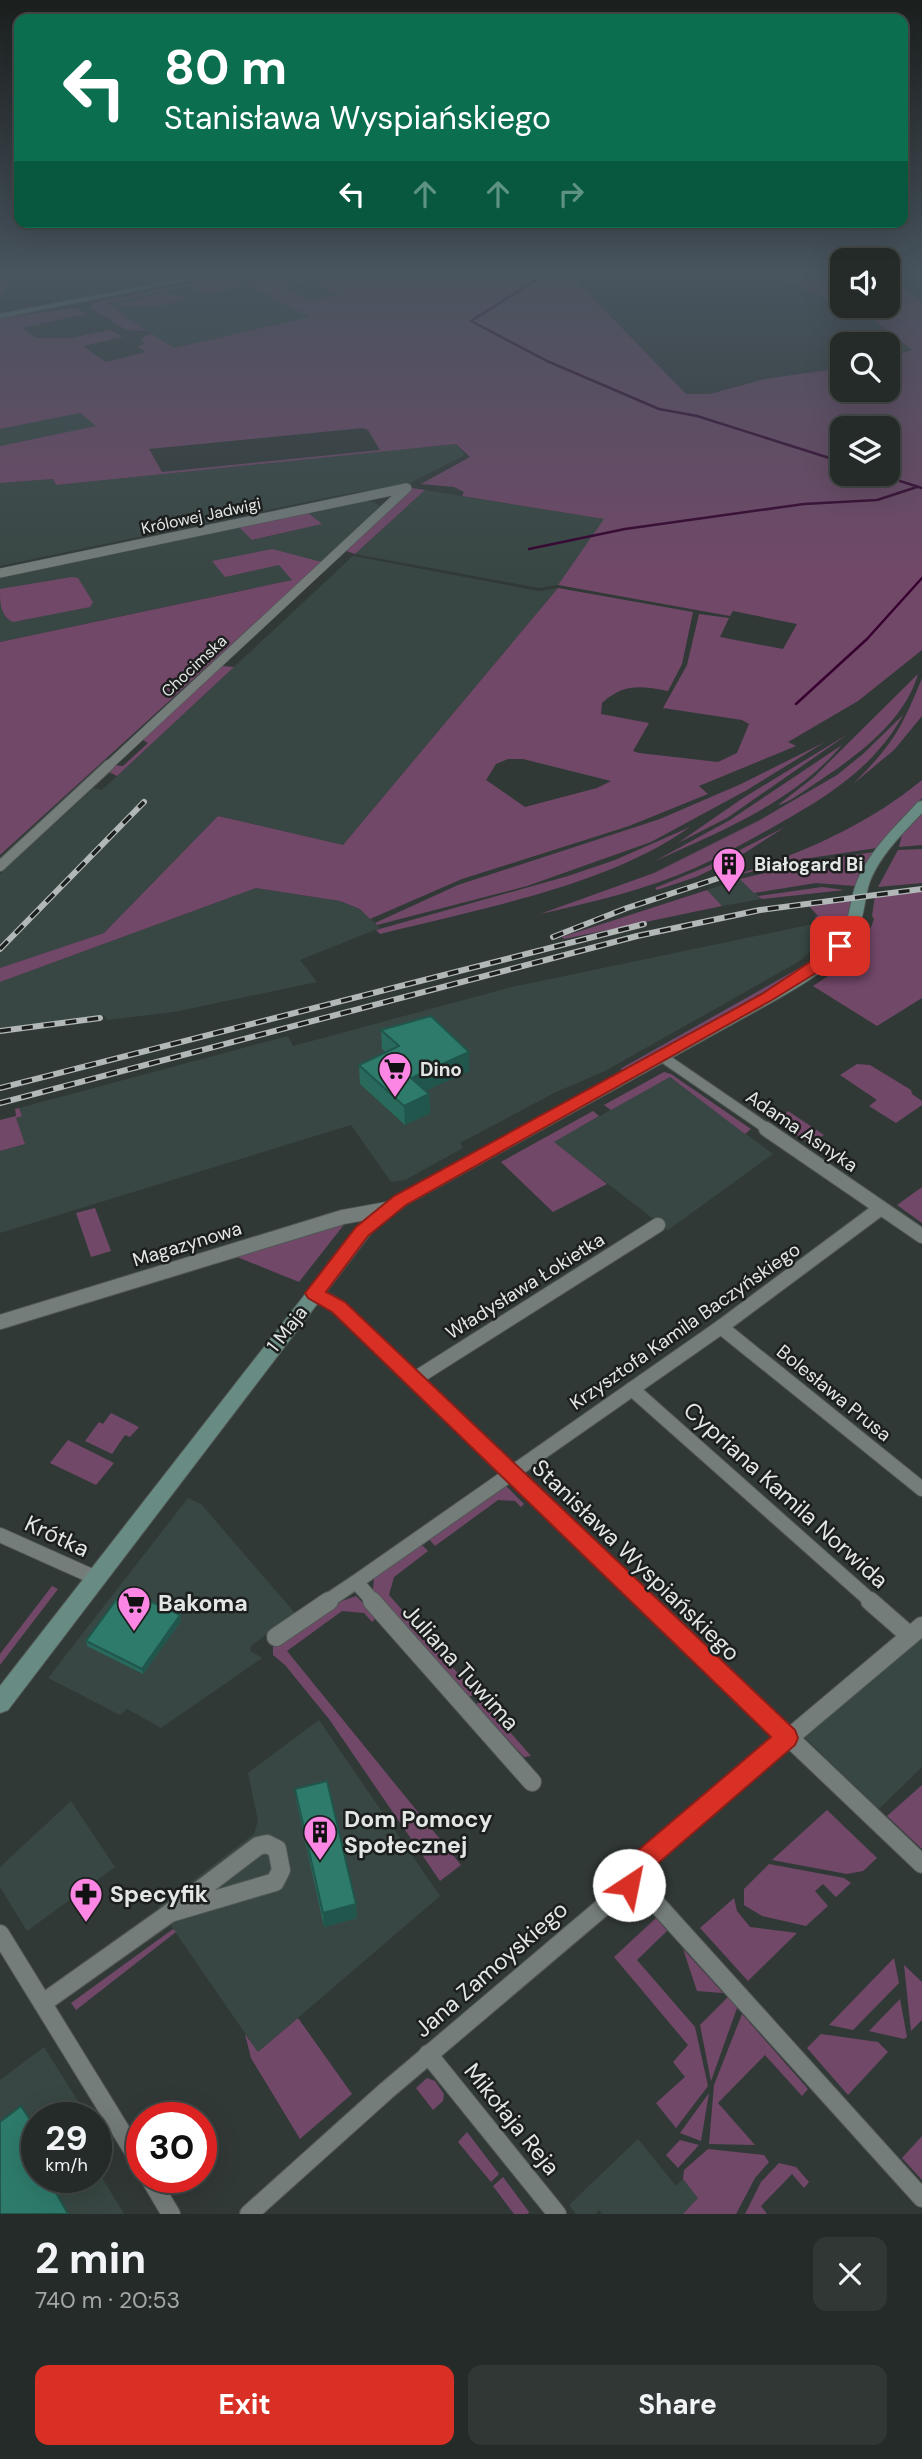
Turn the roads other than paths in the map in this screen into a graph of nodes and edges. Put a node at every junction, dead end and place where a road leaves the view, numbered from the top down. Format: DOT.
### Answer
graph roads {
  1 [pos="407,488"];
  2 [pos="370,495"];
  3 [pos="388,505"];
  4 [pos="0,573"];
  5 [pos="922,805"];
  6 [pos="0,866"];
  7 [pos="662,1056"];
  8 [pos="881,1208"];
  9 [pos="387,1209"];
  10 [pos="658,1225"];
  11 [pos="922,1236"];
  12 [pos="314,1293"];
  13 [pos="0,1322"];
  14 [pos="721,1327"];
  15 [pos="413,1380"];
  16 [pos="632,1389"];
  17 [pos="509,1472"];
  18 [pos="922,1489"];
  19 [pos="0,1535"];
  20 [pos="96,1578"];
  21 [pos="356,1582"];
  22 [pos="916,1631"];
  23 [pos="276,1637"];
  24 [pos="0,1703"];
  25 [pos="787,1738"];
  26 [pos="532,1782"];
  27 [pos="922,1864"];
  28 [pos="629,1885"];
  29 [pos="170,1913"];
  30 [pos="0,1934"];
  31 [pos="43,2003"];
  32 [pos="428,2054"];
  33 [pos="126,2139"];
  34 [pos="159,2193"];
  35 [pos="922,2198"];
  36 [pos="171,2214"];
  37 [pos="249,2214"];
  38 [pos="557,2214"];
  1 -- 2 [label="street, Królowej Jadwigi"];
  1 -- 3 [label="street, Chocimska"];
  2 -- 3 [label="street"];
  2 -- 4 [label="street, Królowej Jadwigi"];
  3 -- 6 [label="street, Chocimska"];
  5 -- 7 [label="street, 1 Maja"];
  7 -- 8 [label="street, Adama Asnyka"];
  7 -- 9 [label="street, 1 Maja"];
  8 -- 11 [label="street, Adama Asnyka"];
  8 -- 14 [label="street, Krzysztofa Kamila Baczyńskiego"];
  9 -- 12 [label="street, 1 Maja"];
  9 -- 13 [label="street, Magazynowa"];
  10 -- 15 [label="street, Władysława Łokietka"];
  12 -- 15 [label="street, Stanisława Wyspiańskiego"];
  12 -- 20 [label="street, 1 Maja"];
  14 -- 16 [label="street, Krzysztofa Kamila Baczyńskiego"];
  14 -- 18 [label="street, Bolesława Prusa"];
  15 -- 17 [label="street, Stanisława Wyspiańskiego"];
  16 -- 17 [label="street, Krzysztofa Kamila Baczyńskiego"];
  16 -- 22 [label="street, Cypriana Kamila Norwida"];
  17 -- 21 [label="street"];
  17 -- 25 [label="street, Stanisława Wyspiańskiego"];
  19 -- 20 [label="street, Krótka"];
  20 -- 24 [label="street, 1 Maja"];
  21 -- 23 [label="street"];
  21 -- 26 [label="street, Juliana Tuwima"];
  22 -- 25 [label="street, Jana Zamoyskiego"];
  25 -- 27 [label="street, Stanisława Wyspiańskiego"];
  25 -- 28 [label="street, Jana Zamoyskiego"];
  28 -- 32 [label="street, Jana Zamoyskiego"];
  28 -- 35 [label="street"];
  29 -- 29 [label="street"];
  29 -- 31 [label="street"];
  30 -- 31 [label="street"];
  31 -- 33 [label="street"];
  32 -- 37 [label="street, Jana Zamoyskiego"];
  32 -- 38 [label="street, Mikołaja Reja"];
  34 -- 36 [label="street"];
}
